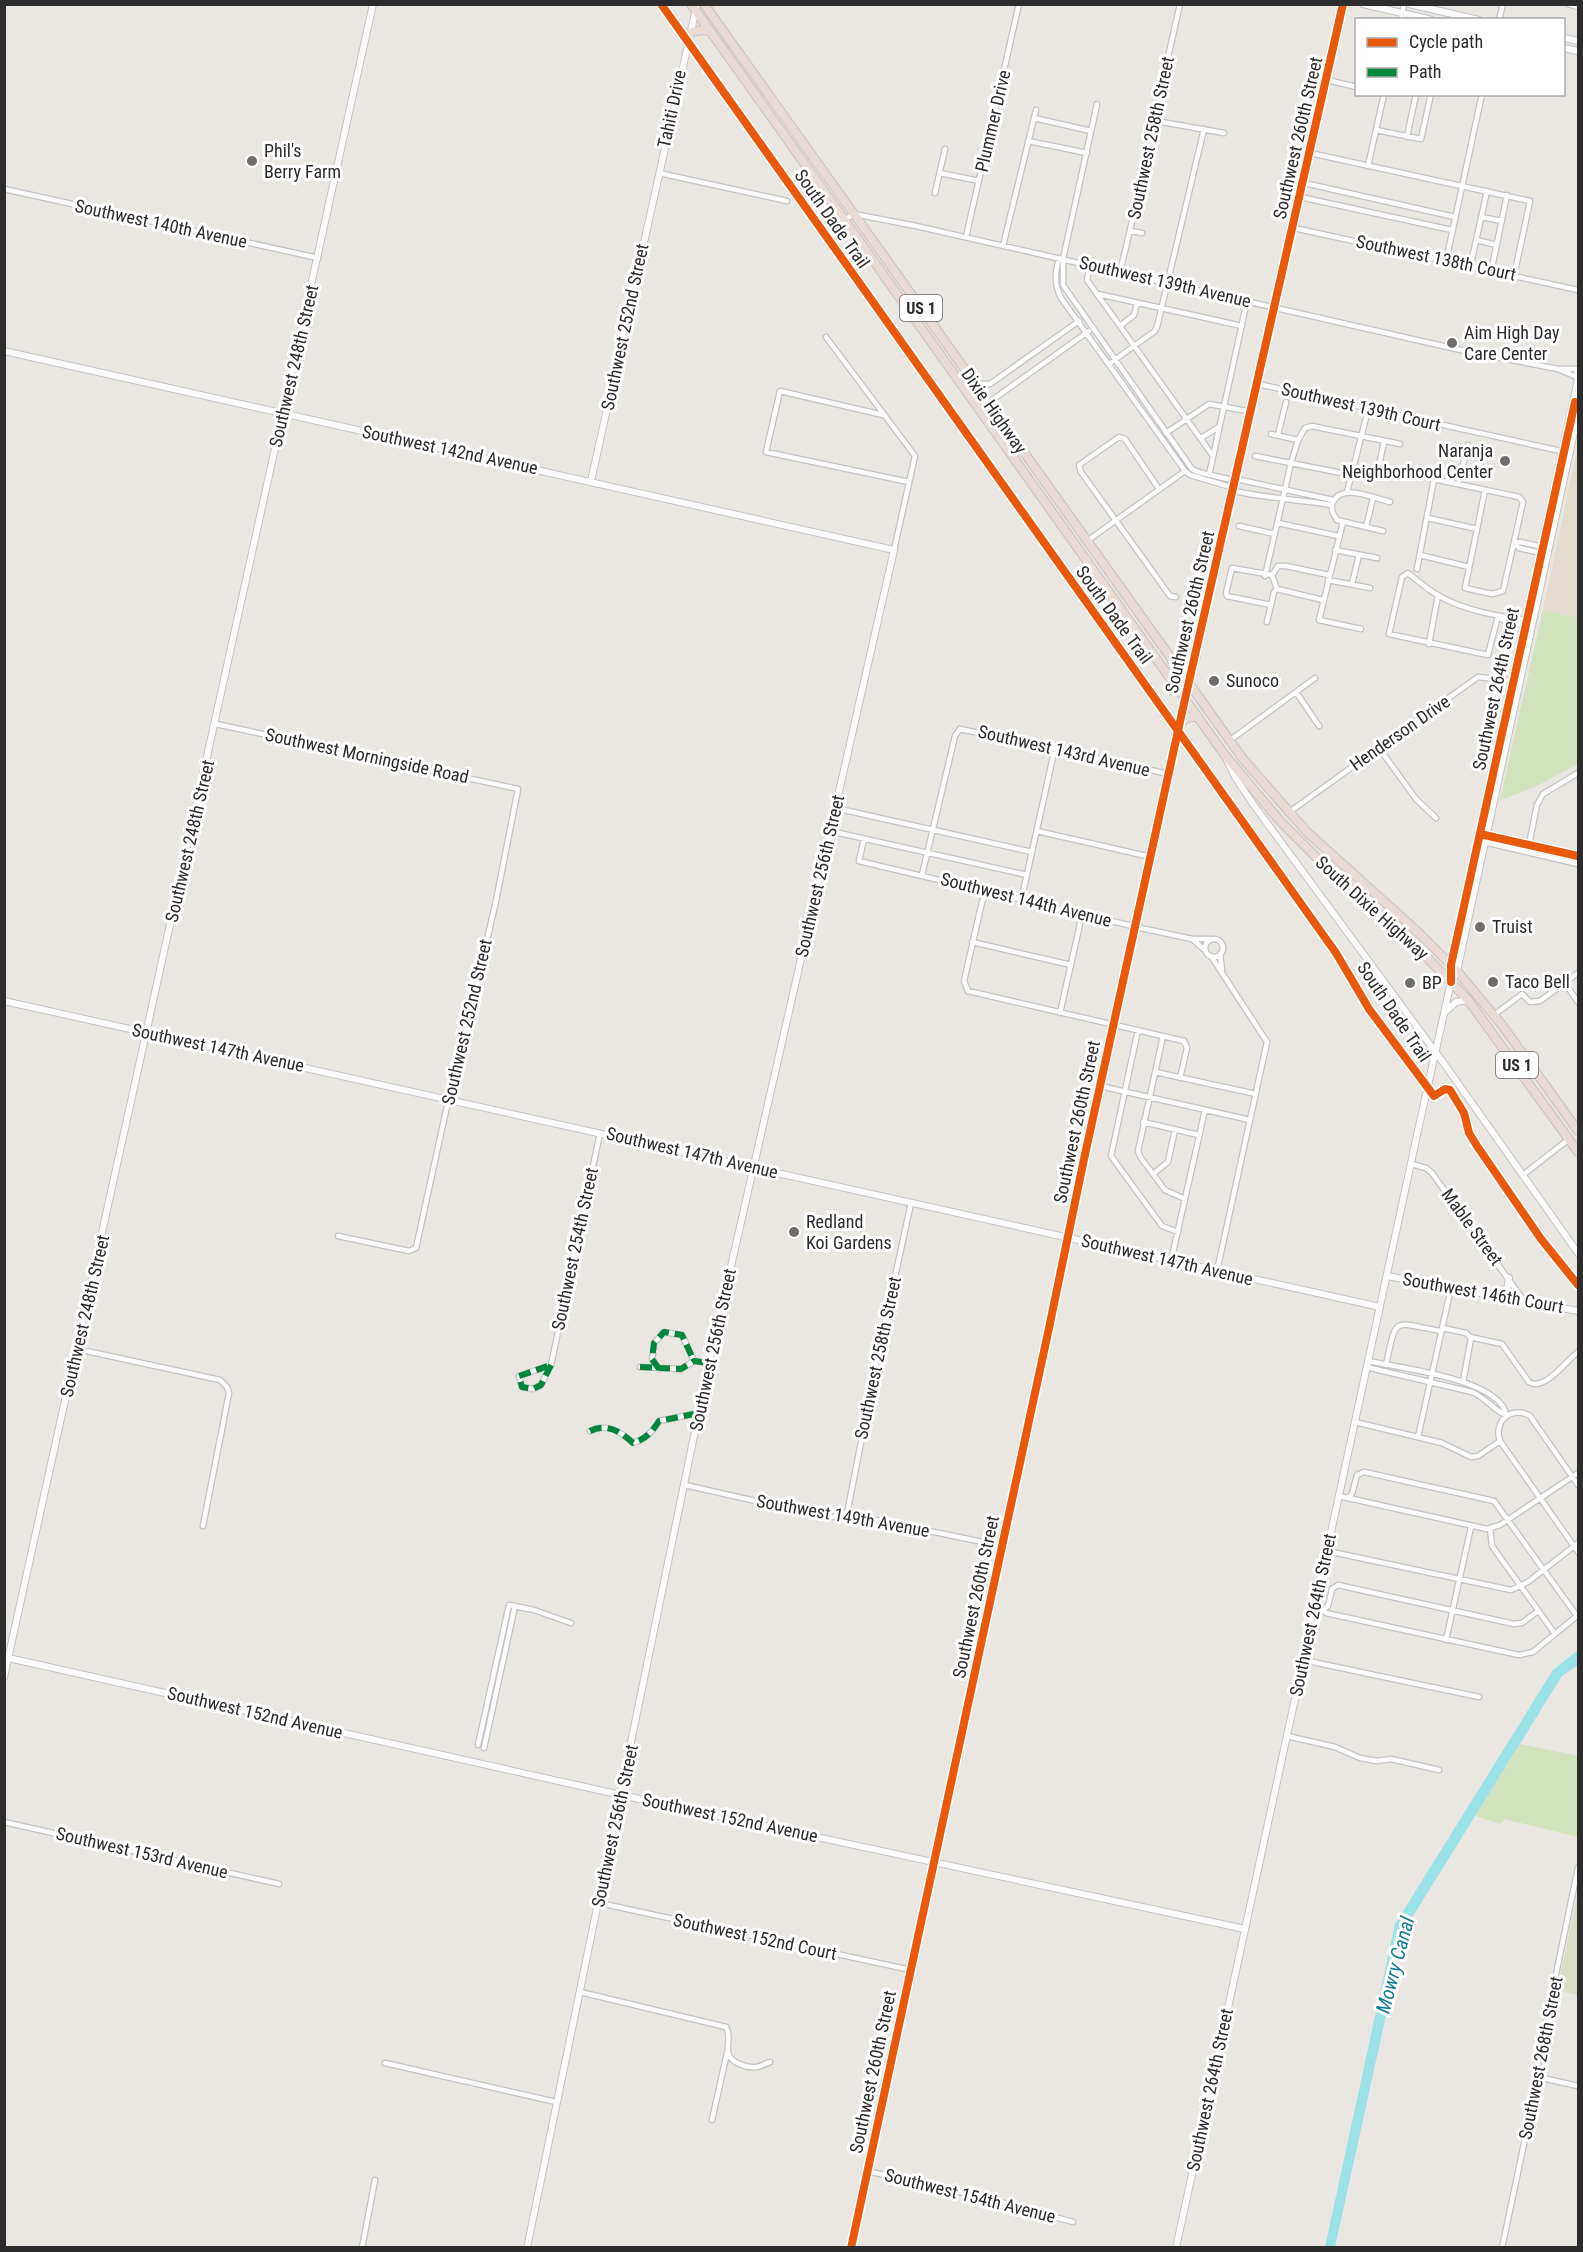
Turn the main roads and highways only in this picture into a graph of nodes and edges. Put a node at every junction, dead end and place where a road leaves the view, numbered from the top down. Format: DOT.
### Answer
graph roads {
  1 [pos="704,4"];
  2 [pos="694,6"];
  3 [pos="710,32"];
  4 [pos="689,33"];
  5 [pos="1196,656"];
  6 [pos="1172,661"];
  7 [pos="1198,717"];
  8 [pos="1180,723"];
  9 [pos="1224,754"];
  10 [pos="1288,813"];
  11 [pos="1280,821"];
  12 [pos="1529,1082"];
  13 [pos="1578,1131"];
  14 [pos="1569,1139"];
  15 [pos="1578,1143"];
  16 [pos="1578,1152"];
  1 -- 6 [label="highway, Dixie Highway / US 1"];
  2 -- 3 [label="highway, Dixie Highway / US 1"];
  3 -- 4 [label="highway"];
  3 -- 7 [label="highway, Dixie Highway / US 1"];
  5 -- 6 [label="highway"];
  6 -- 10 [label="highway, Dixie Highway / US 1"];
  7 -- 8 [label="highway"];
  7 -- 9 [label="highway, Dixie Highway / US 1"];
  9 -- 11 [label="highway, South Dixie Highway / US 1"];
  10 -- 11 [label="highway"];
  10 -- 13 [label="highway, South Dixie Highway / US 1"];
  11 -- 12 [label="highway, South Dixie Highway / US 1"];
  12 -- 13 [label="highway"];
  12 -- 14 [label="highway, South Dixie Highway / US 1"];
  14 -- 15 [label="highway"];
  14 -- 16 [label="highway, South Dixie Highway / US 1"];
}
